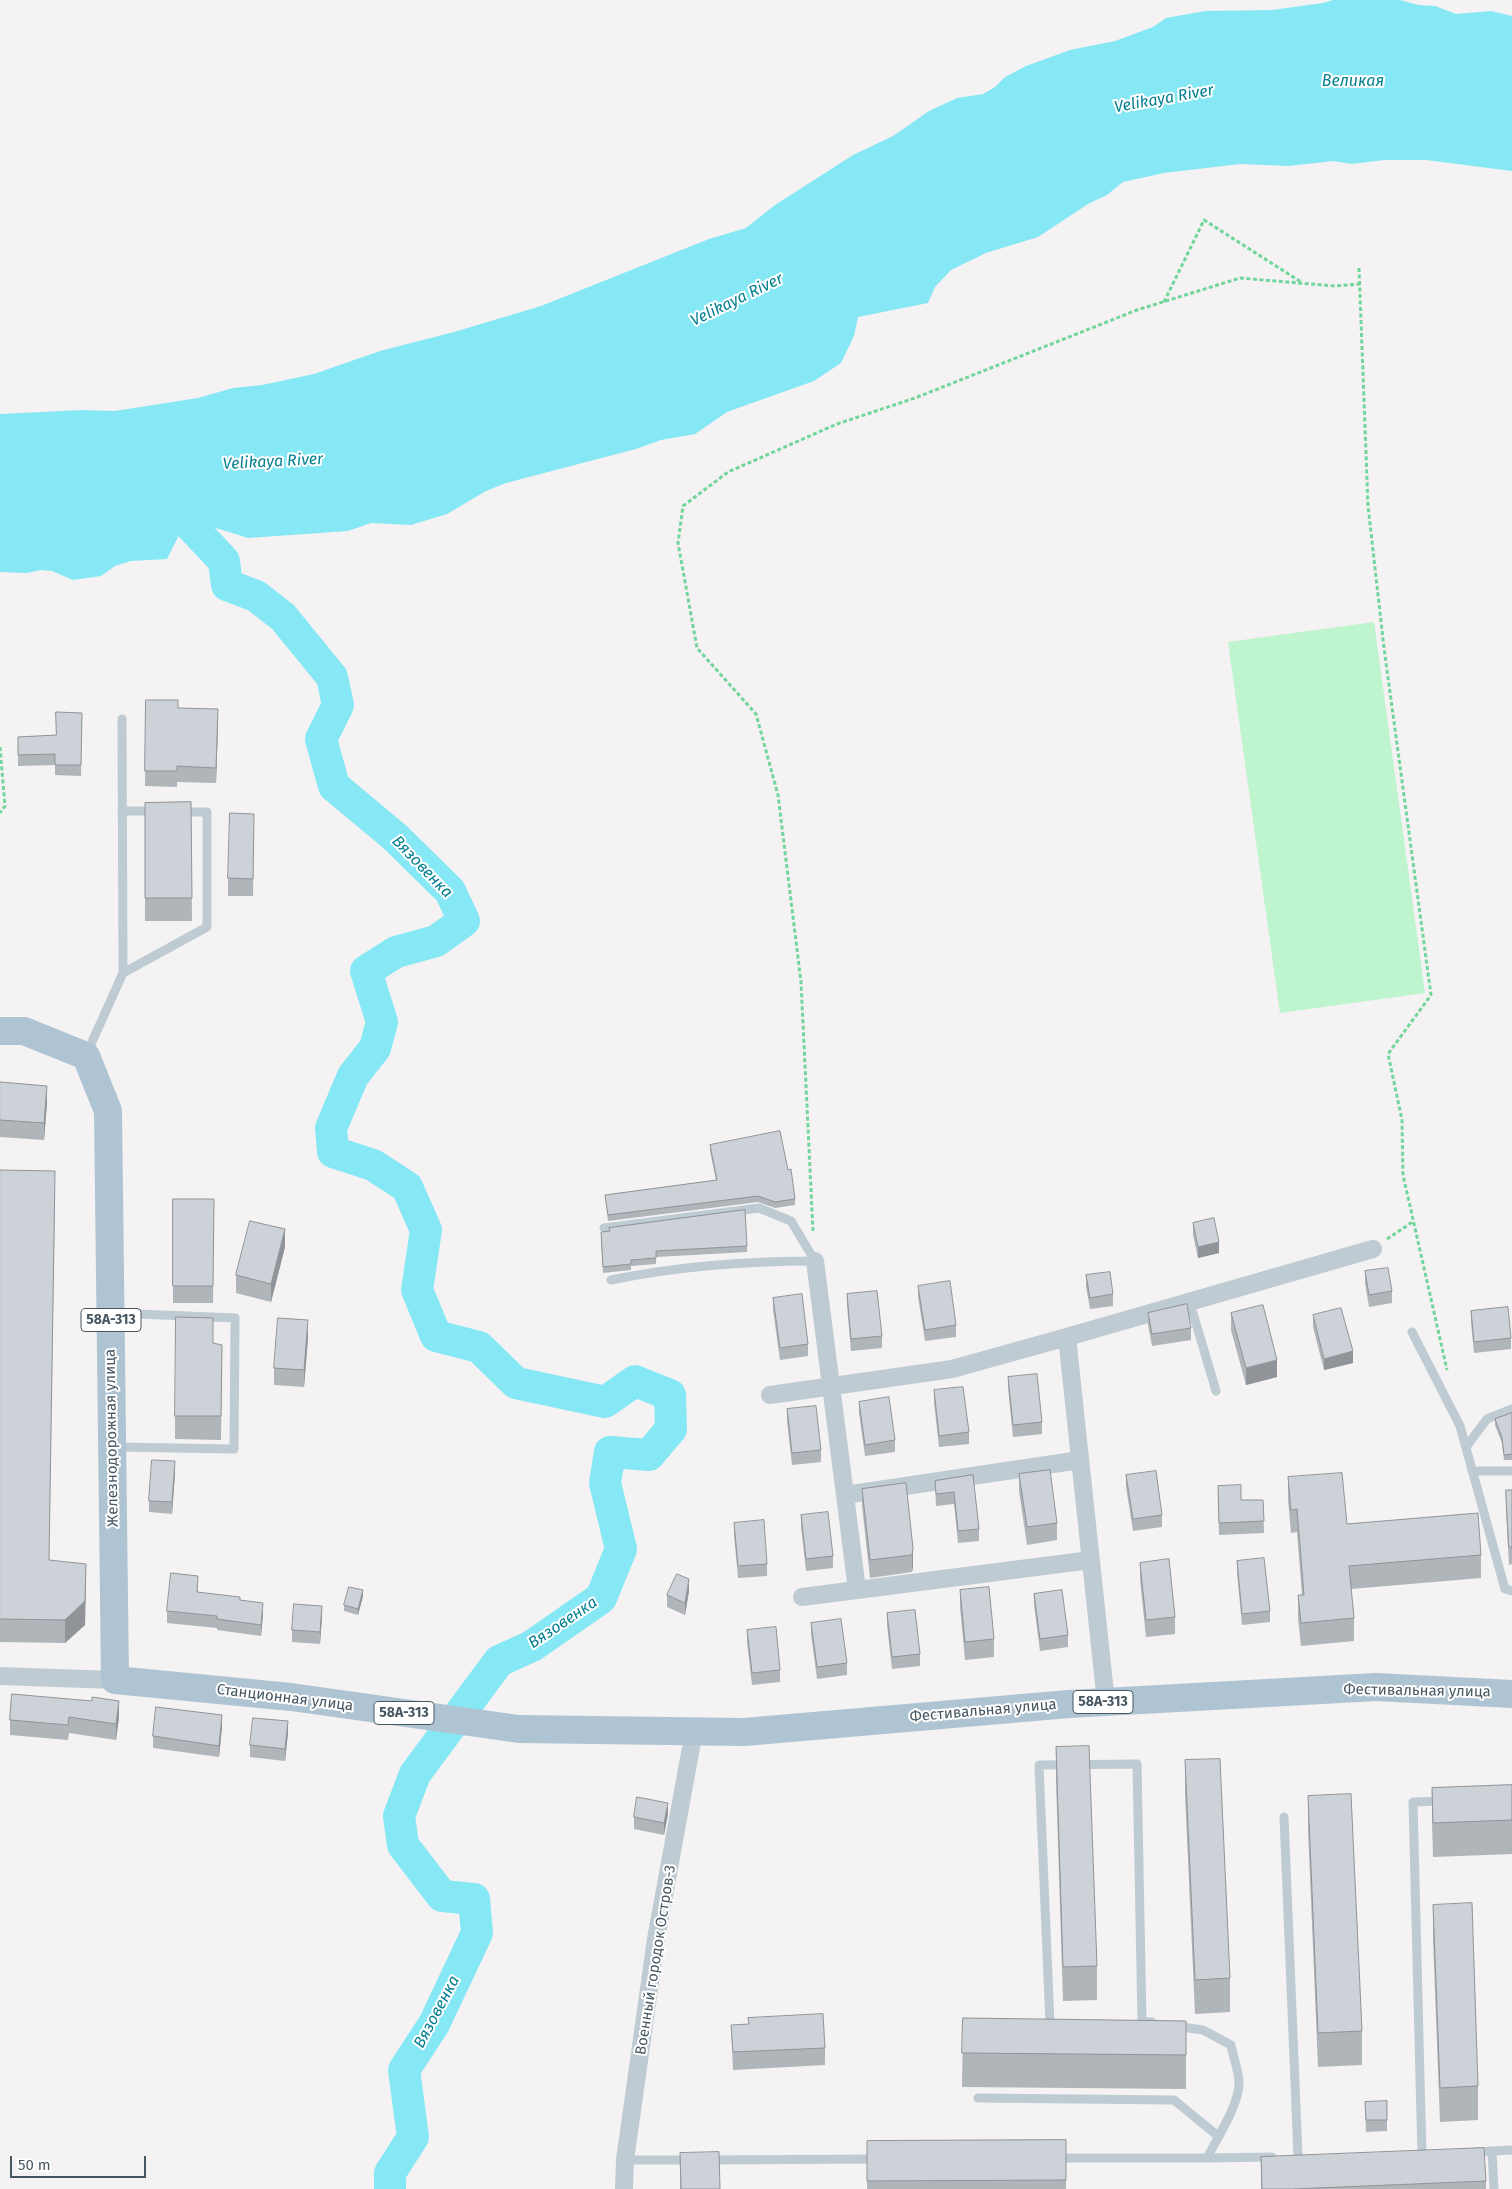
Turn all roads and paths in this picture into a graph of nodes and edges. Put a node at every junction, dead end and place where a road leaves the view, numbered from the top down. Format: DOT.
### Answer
graph roads {
  1 [pos="1359,268"];
  2 [pos="1304,283"];
  3 [pos="1360,284"];
  4 [pos="1164,302"];
  5 [pos="122,719"];
  6 [pos="0,747"];
  7 [pos="122,811"];
  8 [pos="0,813"];
  9 [pos="123,973"];
  10 [pos="0,1031"];
  11 [pos="86,1056"];
  12 [pos="1414,1221"];
  13 [pos="604,1228"];
  14 [pos="1373,1249"];
  15 [pos="815,1261"];
  16 [pos="611,1280"];
  17 [pos="1185,1303"];
  18 [pos="110,1312"];
  19 [pos="1412,1332"];
  20 [pos="1067,1337"];
  21 [pos="1449,1377"];
  22 [pos="831,1385"];
  23 [pos="1216,1390"];
  24 [pos="770,1394"];
  25 [pos="1512,1408"];
  26 [pos="112,1447"];
  27 [pos="1466,1448"];
  28 [pos="1080,1460"];
  29 [pos="1472,1471"];
  30 [pos="1512,1471"];
  31 [pos="845,1496"];
  32 [pos="1091,1560"];
  33 [pos="857,1590"];
  34 [pos="1512,1591"];
  35 [pos="802,1597"];
  36 [pos="0,1676"];
  37 [pos="115,1680"];
  38 [pos="1512,1694"];
  39 [pos="1106,1702"];
  40 [pos="694,1731"];
  41 [pos="1452,1801"];
  42 [pos="1284,1817"];
  43 [pos="1068,2024"];
  44 [pos="978,2098"];
  45 [pos="1218,2136"];
  46 [pos="1512,2150"];
  47 [pos="1492,2151"];
  48 [pos="1466,2153"];
  49 [pos="1422,2155"];
  50 [pos="1048,2158"];
  51 [pos="1207,2158"];
  52 [pos="888,2159"];
  53 [pos="625,2160"];
  54 [pos="624,2189"];
  55 [pos="1494,2189"];
  1 -- 3 [label="path"];
  2 -- 3 [label="path"];
  2 -- 4 [label="path"];
  2 -- 4 [label="path"];
  3 -- 12 [label="path"];
  4 -- 15 [label="path"];
  5 -- 7 [label="lane"];
  6 -- 8 [label="path"];
  7 -- 9 [label="lane"];
  7 -- 9 [label="lane"];
  9 -- 11 [label="lane"];
  10 -- 11 [label="main road"];
  11 -- 18 [label="main road, Железнодорожная улица / 58А-313"];
  12 -- 14 [label="path"];
  12 -- 21 [label="path"];
  13 -- 15 [label="lane"];
  14 -- 17 [label="street"];
  15 -- 16 [label="lane"];
  15 -- 22 [label="street"];
  17 -- 20 [label="street"];
  17 -- 23 [label="lane"];
  18 -- 26 [label="main road, Железнодорожная улица / 58А-313"];
  18 -- 26 [label="lane"];
  19 -- 27 [label="lane"];
  20 -- 22 [label="street"];
  20 -- 28 [label="street"];
  22 -- 24 [label="street"];
  22 -- 31 [label="street"];
  25 -- 27 [label="lane"];
  26 -- 37 [label="main road, Железнодорожная улица / 58А-313"];
  27 -- 29 [label="lane"];
  28 -- 31 [label="street"];
  28 -- 32 [label="street"];
  29 -- 30 [label="lane"];
  29 -- 34 [label="lane"];
  31 -- 33 [label="street"];
  32 -- 33 [label="street"];
  32 -- 39 [label="street"];
  33 -- 35 [label="street"];
  36 -- 37 [label="street"];
  37 -- 40 [label="main road, Станционная улица / 58А-313"];
  38 -- 39 [label="main road, Фестивальная улица / 58А-313"];
  39 -- 40 [label="main road, Фестивальная улица / 58А-313"];
  40 -- 53 [label="street, Военный городок Остров-3"];
  41 -- 49 [label="lane"];
  42 -- 51 [label="lane"];
  43 -- 45 [label="lane"];
  44 -- 45 [label="lane"];
  45 -- 51 [label="lane"];
  46 -- 47 [label="lane"];
  47 -- 48 [label="lane"];
  47 -- 55 [label="lane"];
  50 -- 51 [label="lane"];
  52 -- 53 [label="lane"];
  53 -- 54 [label="street, Военный городок Остров-3"];
}
